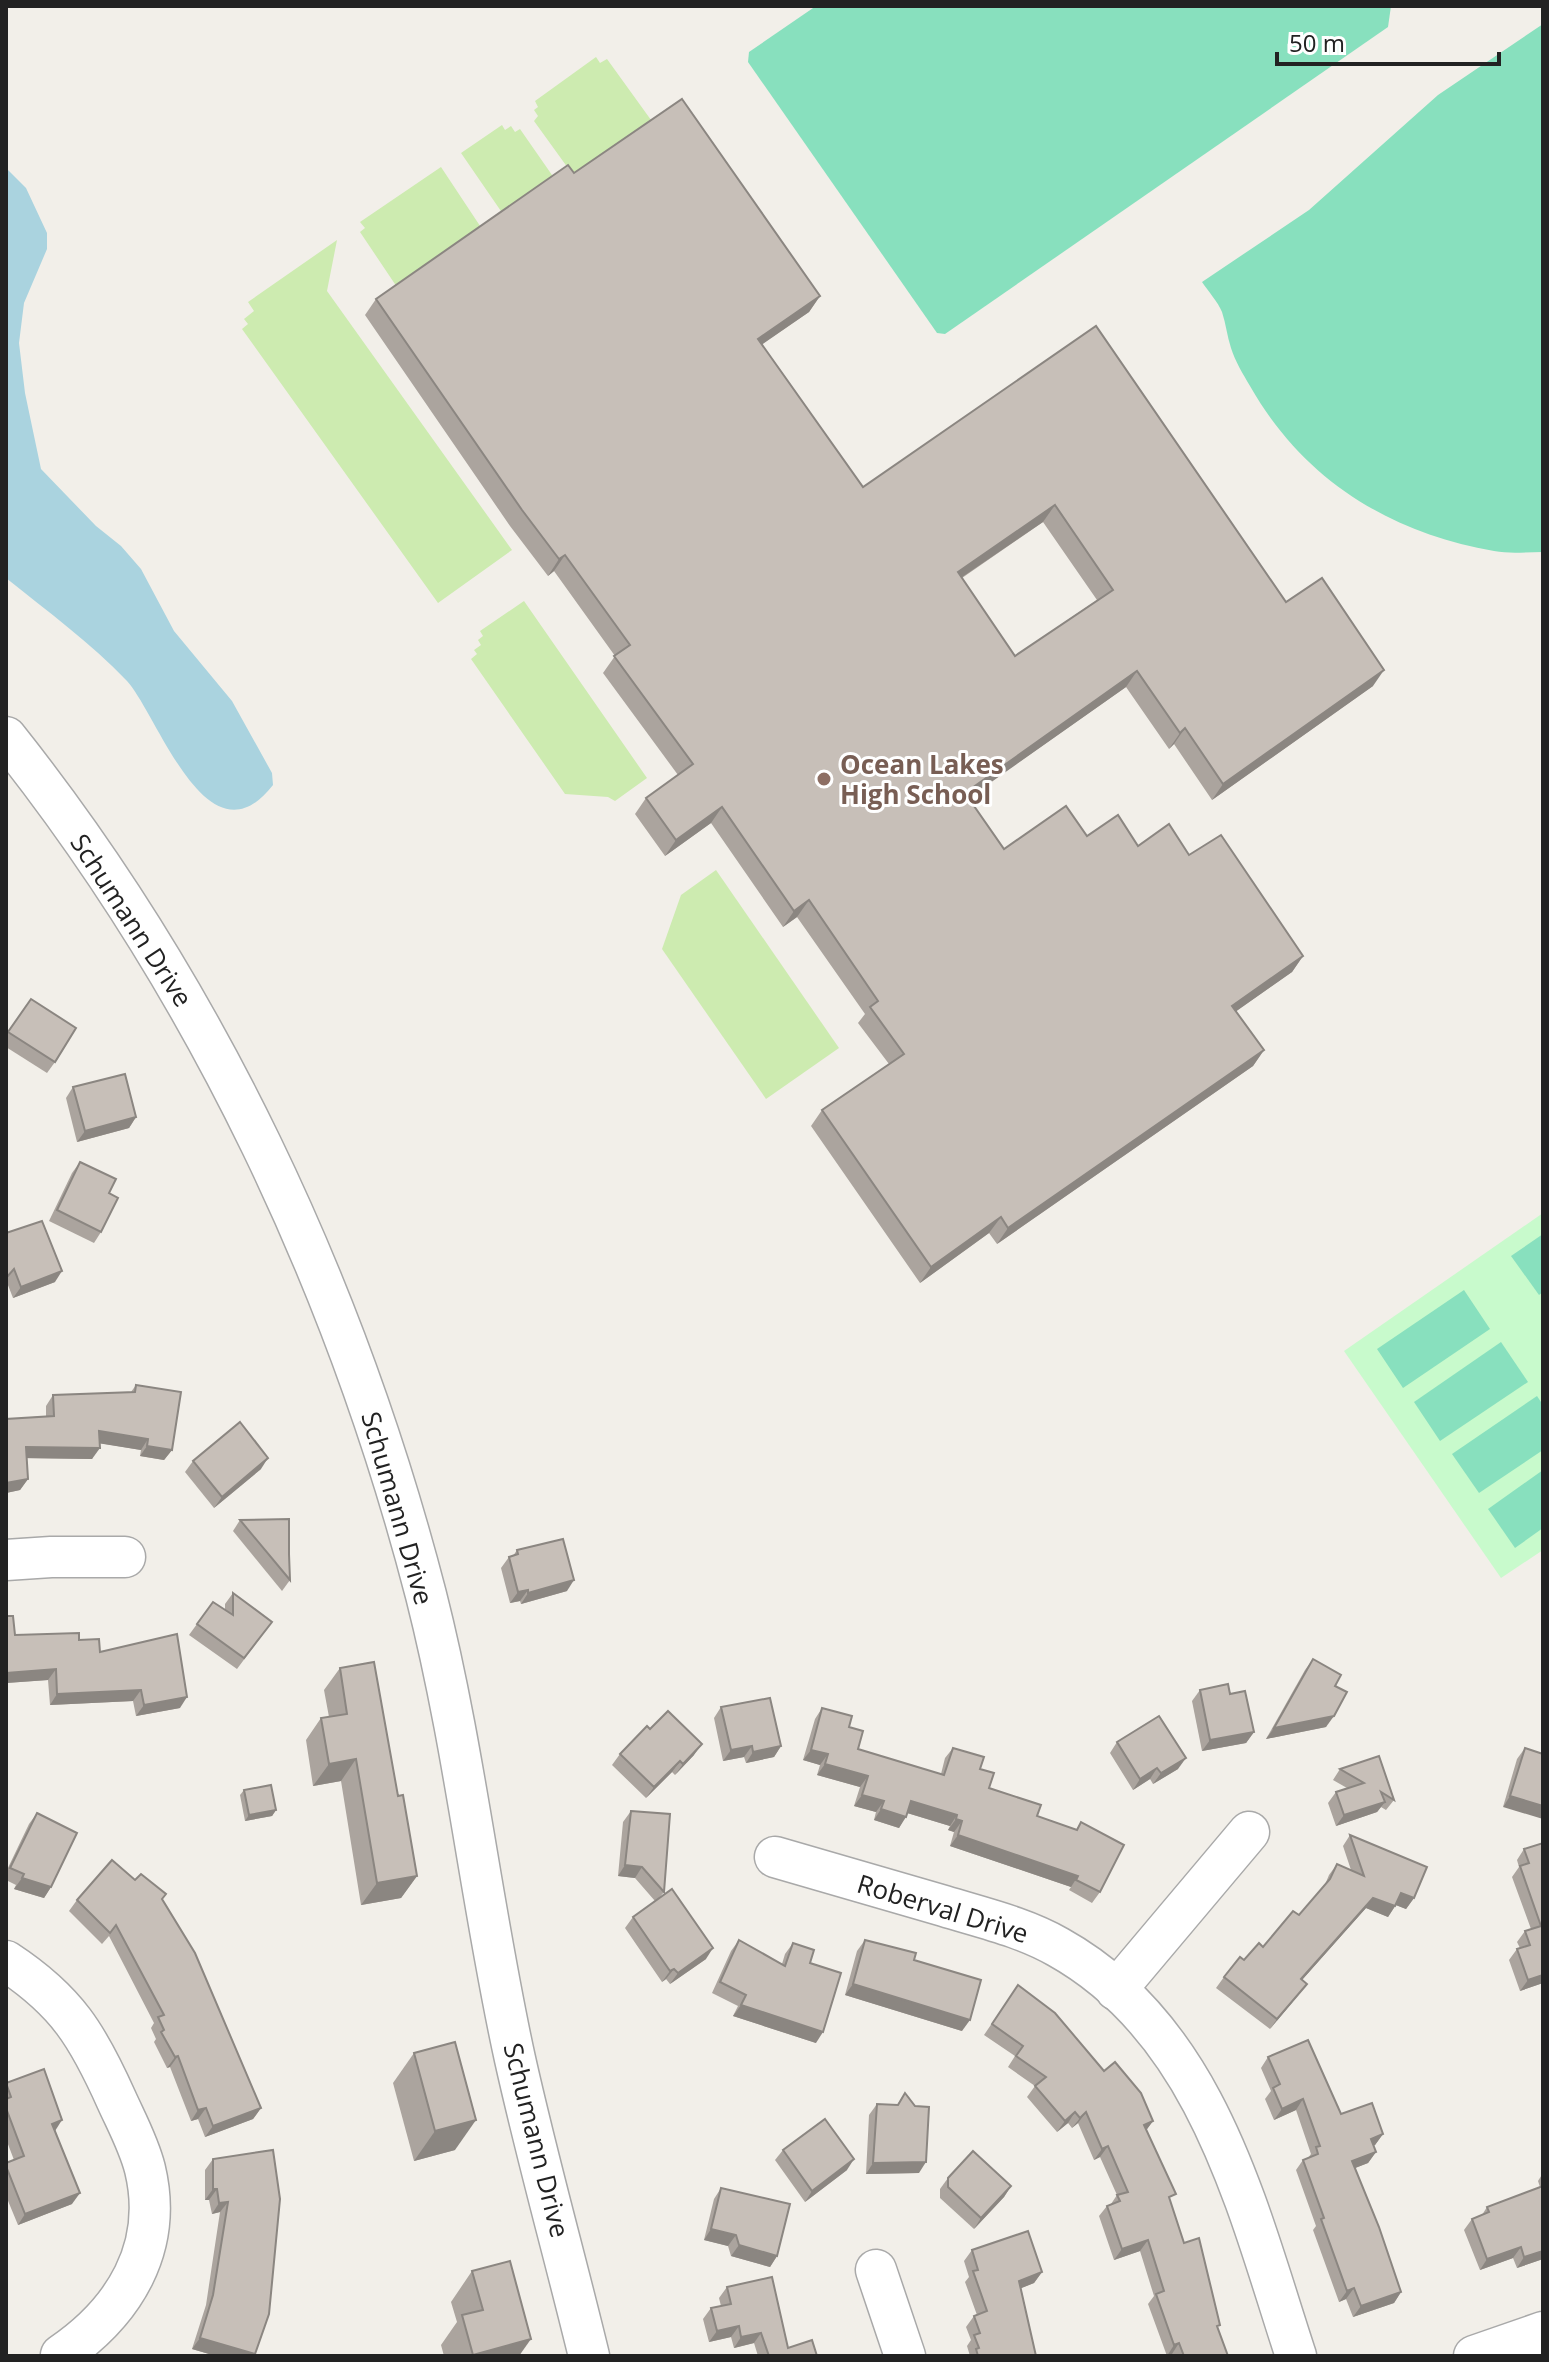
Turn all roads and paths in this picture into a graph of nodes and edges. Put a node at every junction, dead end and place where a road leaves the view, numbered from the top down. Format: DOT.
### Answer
graph roads {
  1 [pos="6,737"];
  2 [pos="125,1557"];
  3 [pos="6,1560"];
  4 [pos="1249,1832"];
  5 [pos="775,1857"];
  6 [pos="6,1961"];
  7 [pos="1116,1990"];
  8 [pos="876,2270"];
  9 [pos="1543,2332"];
  10 [pos="61,2355"];
  11 [pos="589,2356"];
  12 [pos="905,2356"];
  13 [pos="1296,2356"];
  14 [pos="1474,2356"];
  1 -- 11 [label="street, Schumann Drive"];
  2 -- 3 [label="street"];
  4 -- 7 [label="street"];
  5 -- 7 [label="street, Roberval Drive"];
  6 -- 10 [label="street"];
  7 -- 13 [label="street, Roberval Drive"];
  8 -- 12 [label="street"];
  9 -- 14 [label="street"];
}
